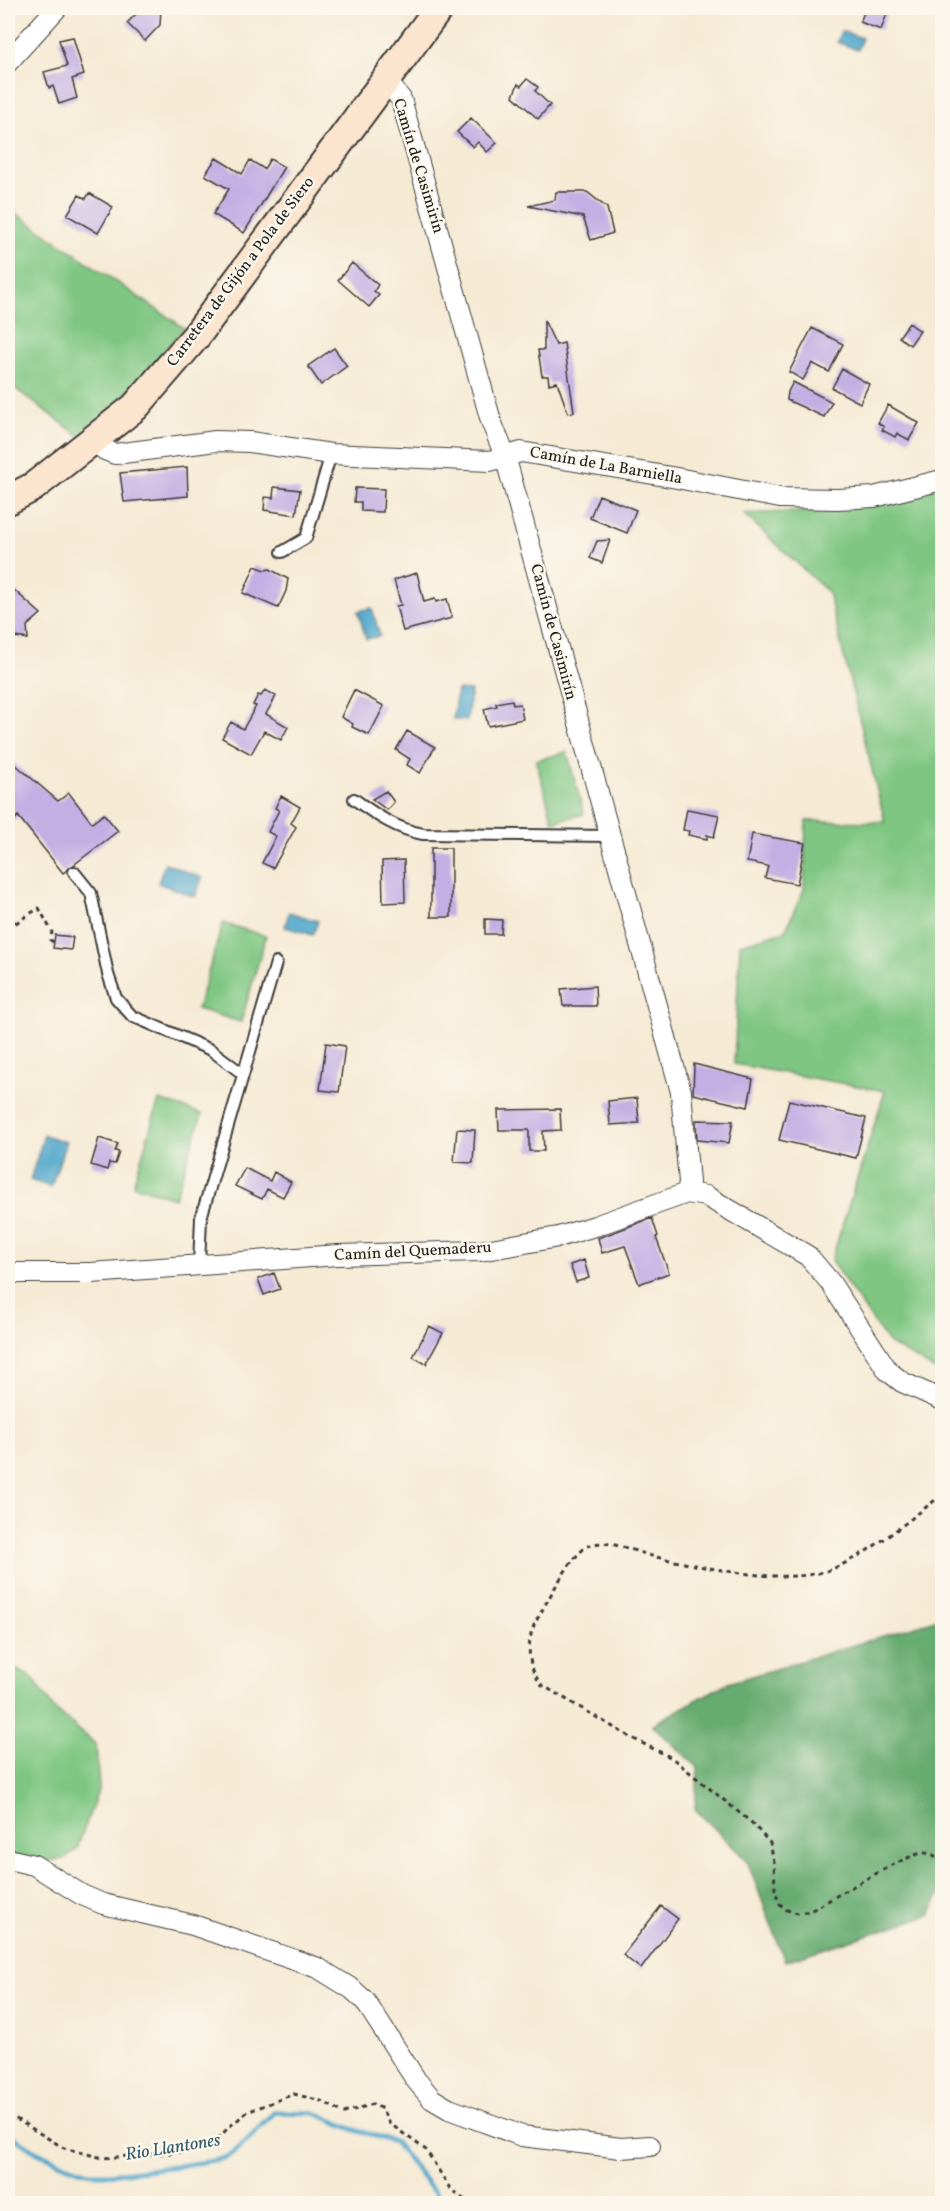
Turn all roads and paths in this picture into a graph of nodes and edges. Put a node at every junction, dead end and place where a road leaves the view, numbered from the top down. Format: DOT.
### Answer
graph roads {
  1 [pos="57,8"];
  2 [pos="439,8"];
  3 [pos="8,62"];
  4 [pos="386,80"];
  5 [pos="94,440"];
  6 [pos="331,454"];
  7 [pos="505,456"];
  8 [pos="942,480"];
  9 [pos="8,500"];
  10 [pos="282,552"];
  11 [pos="354,799"];
  12 [pos="609,836"];
  13 [pos="74,872"];
  14 [pos="8,915"];
  15 [pos="15,923"];
  16 [pos="8,928"];
  17 [pos="54,942"];
  18 [pos="276,963"];
  19 [pos="243,1074"];
  20 [pos="687,1193"];
  21 [pos="199,1265"];
  22 [pos="8,1273"];
  23 [pos="942,1400"];
  24 [pos="942,1495"];
  25 [pos="8,1858"];
  26 [pos="942,1867"];
  27 [pos="8,2114"];
  28 [pos="650,2146"];
  29 [pos="470,2204"];
  1 -- 3 [label="street"];
  2 -- 4 [label="street, Carretera de Gijón a Pola de Siero"];
  4 -- 5 [label="street, Carretera de Gijón a Pola de Siero"];
  4 -- 7 [label="street, Camín de Casimirín"];
  5 -- 6 [label="street, Camín de La Barniella"];
  5 -- 9 [label="street, Carretera de Gijón a Pola de Siero"];
  6 -- 7 [label="street, Camín de La Barniella"];
  6 -- 10 [label="lane"];
  7 -- 8 [label="street, Camín de La Barniella"];
  7 -- 12 [label="street, Camín de Casimirín"];
  11 -- 12 [label="lane"];
  12 -- 20 [label="street, Camín de Casimirín"];
  13 -- 19 [label="lane"];
  14 -- 15 [label="path"];
  15 -- 16 [label="path"];
  15 -- 17 [label="path"];
  18 -- 19 [label="lane"];
  19 -- 21 [label="lane"];
  20 -- 21 [label="street, Camín del Quemaderu"];
  20 -- 23 [label="street"];
  21 -- 22 [label="street, Camín del Quemaderu"];
  24 -- 26 [label="path"];
  25 -- 28 [label="street"];
  27 -- 29 [label="path"];
}
